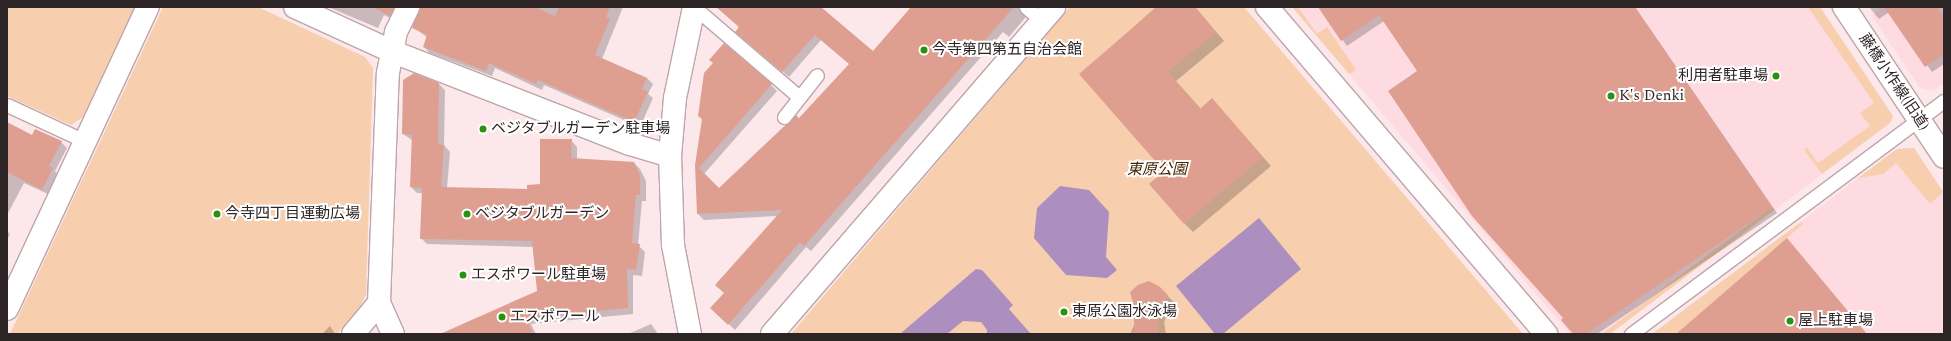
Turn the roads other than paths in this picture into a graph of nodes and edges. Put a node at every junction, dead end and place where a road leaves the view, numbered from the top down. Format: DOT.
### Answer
graph roads {
  1 [pos="148,7"];
  2 [pos="296,7"];
  3 [pos="408,7"];
  4 [pos="694,7"];
  5 [pos="1268,7"];
  6 [pos="1844,7"];
  7 [pos="1041,12"];
  8 [pos="392,51"];
  9 [pos="817,74"];
  10 [pos="799,97"];
  11 [pos="1944,101"];
  12 [pos="7,105"];
  13 [pos="784,117"];
  14 [pos="1919,120"];
  15 [pos="85,141"];
  16 [pos="670,156"];
  17 [pos="1944,157"];
  18 [pos="380,303"];
  19 [pos="7,310"];
  20 [pos="353,334"];
  21 [pos="393,334"];
  22 [pos="690,334"];
  23 [pos="772,334"];
  24 [pos="1546,334"];
  25 [pos="1631,334"];
  1 -- 15 [label="street"];
  2 -- 8 [label="street"];
  3 -- 8 [label="street"];
  4 -- 10 [label="lane"];
  4 -- 16 [label="street"];
  5 -- 24 [label="street"];
  6 -- 14 [label="street, 藤橋小作線(旧道)"];
  7 -- 23 [label="street"];
  8 -- 16 [label="street"];
  8 -- 18 [label="street"];
  9 -- 10 [label="lane"];
  10 -- 13 [label="lane"];
  11 -- 14 [label="lane"];
  12 -- 15 [label="lane"];
  14 -- 17 [label="street, 藤橋小作線(旧道)"];
  14 -- 25 [label="lane"];
  15 -- 19 [label="street"];
  16 -- 22 [label="street"];
  18 -- 20 [label="street"];
  18 -- 21 [label="street"];
}
